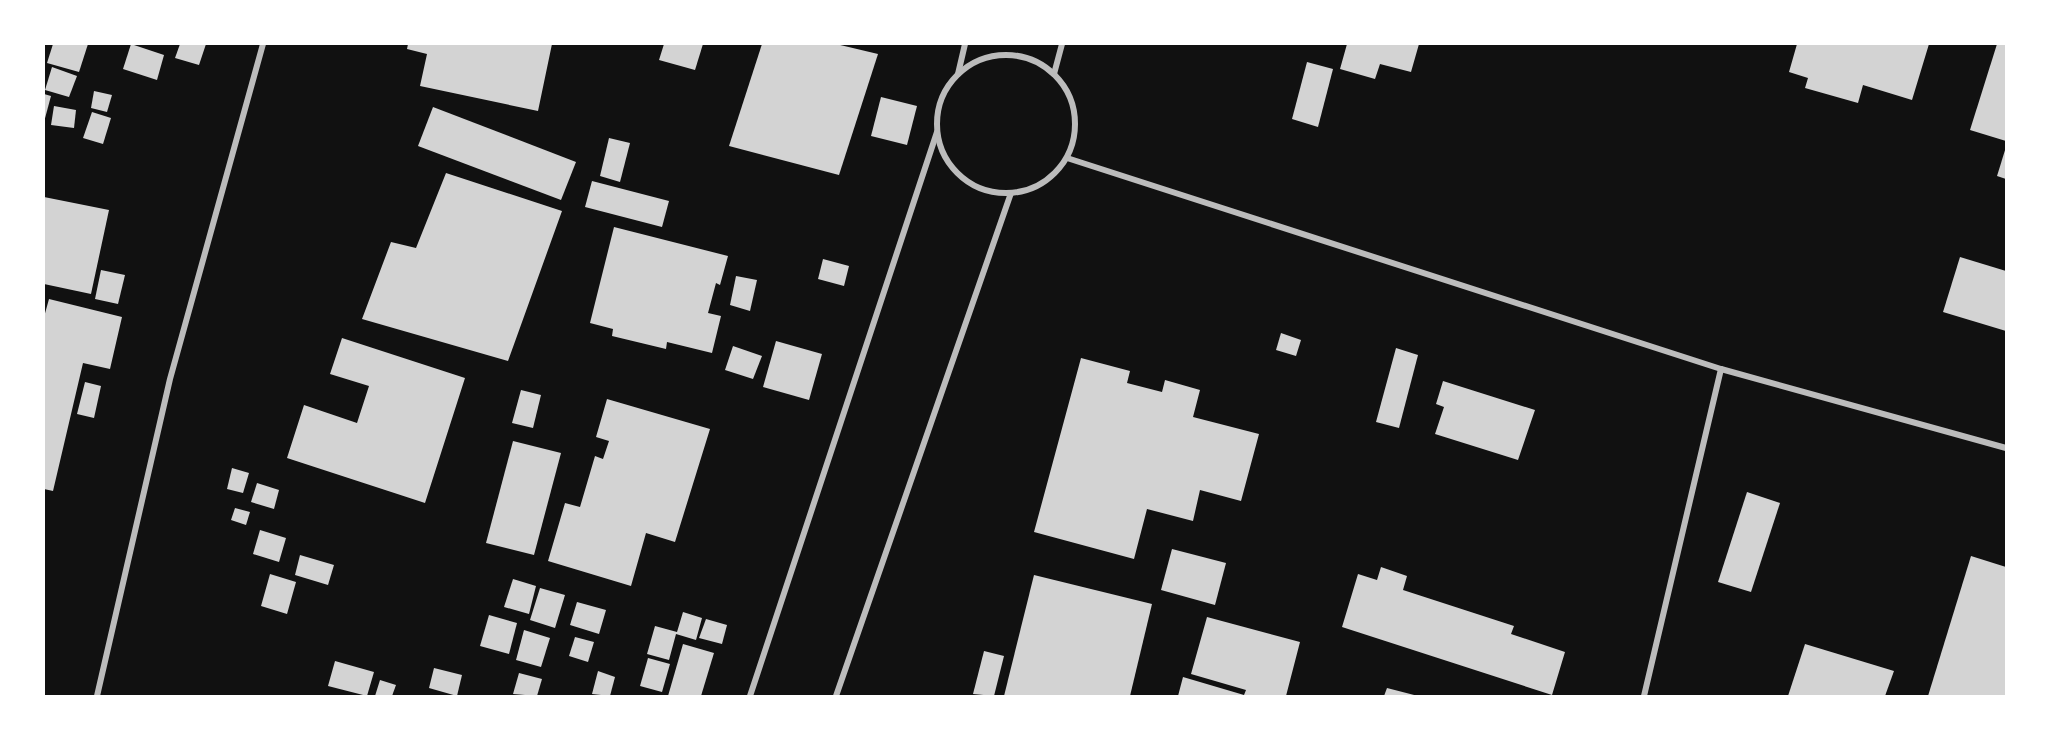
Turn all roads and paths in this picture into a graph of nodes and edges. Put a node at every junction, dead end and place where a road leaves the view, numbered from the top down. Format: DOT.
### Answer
graph roads {
  1 [pos="263,44"];
  2 [pos="966,44"];
  3 [pos="1062,44"];
  4 [pos="958,74"];
  5 [pos="1054,74"];
  6 [pos="937,132"];
  7 [pos="1067,158"];
  8 [pos="1011,193"];
  9 [pos="1721,369"];
  10 [pos="2007,448"];
  11 [pos="97,696"];
  12 [pos="750,696"];
  13 [pos="836,696"];
  14 [pos="1644,696"];
  1 -- 11 [label="street"];
  2 -- 4 [label="street"];
  3 -- 5 [label="street"];
  4 -- 5 [label="street"];
  4 -- 6 [label="street"];
  5 -- 7 [label="street"];
  6 -- 8 [label="street"];
  6 -- 12 [label="street"];
  7 -- 8 [label="street"];
  7 -- 9 [label="street"];
  8 -- 13 [label="street"];
  9 -- 10 [label="street"];
  9 -- 14 [label="street"];
}
